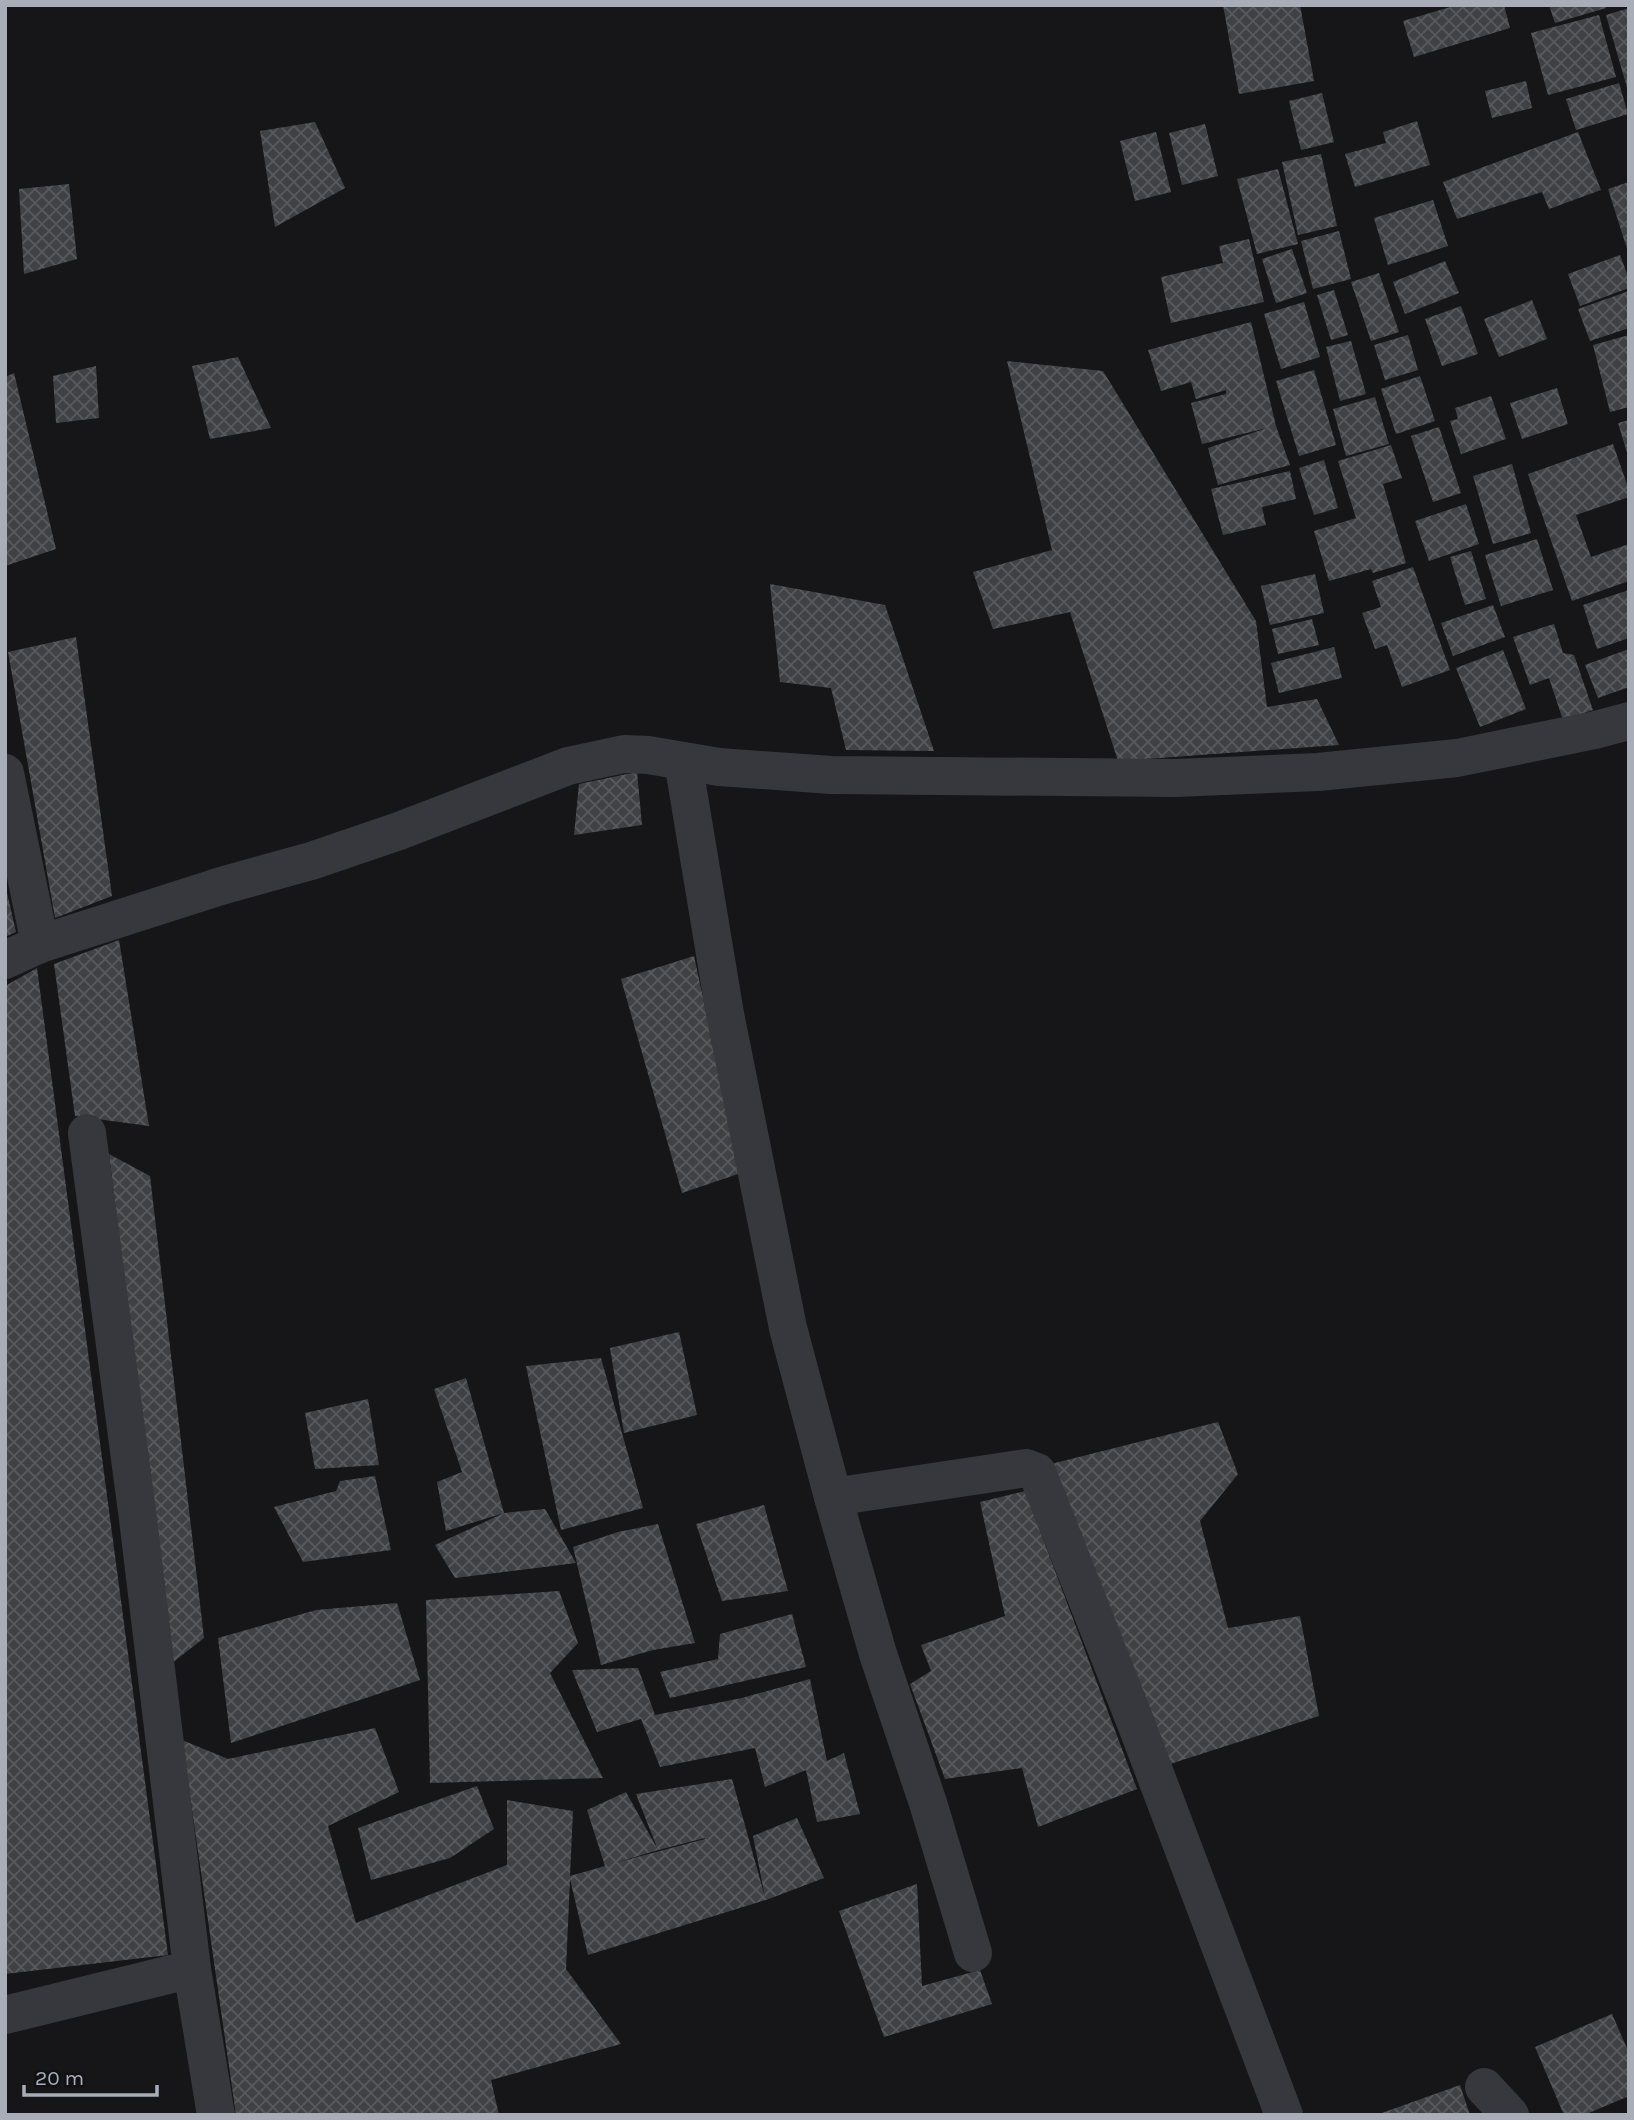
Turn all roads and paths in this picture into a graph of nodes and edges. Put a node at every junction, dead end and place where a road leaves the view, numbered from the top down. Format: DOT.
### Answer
graph roads {
  1 [pos="1629,720"];
  2 [pos="682,761"];
  3 [pos="5,772"];
  4 [pos="40,944"];
  5 [pos="5,960"];
  6 [pos="87,1133"];
  7 [pos="833,1497"];
  8 [pos="973,1953"];
  9 [pos="192,1969"];
  10 [pos="5,2015"];
  11 [pos="1484,2087"];
  12 [pos="216,2115"];
  13 [pos="1284,2115"];
  14 [pos="1510,2115"];
  1 -- 2 [label="street"];
  2 -- 4 [label="street"];
  2 -- 7 [label="street"];
  3 -- 4 [label="street"];
  4 -- 5 [label="street"];
  6 -- 9 [label="street"];
  7 -- 8 [label="street"];
  7 -- 13 [label="street"];
  9 -- 10 [label="street"];
  9 -- 12 [label="street"];
  11 -- 14 [label="street"];
}
